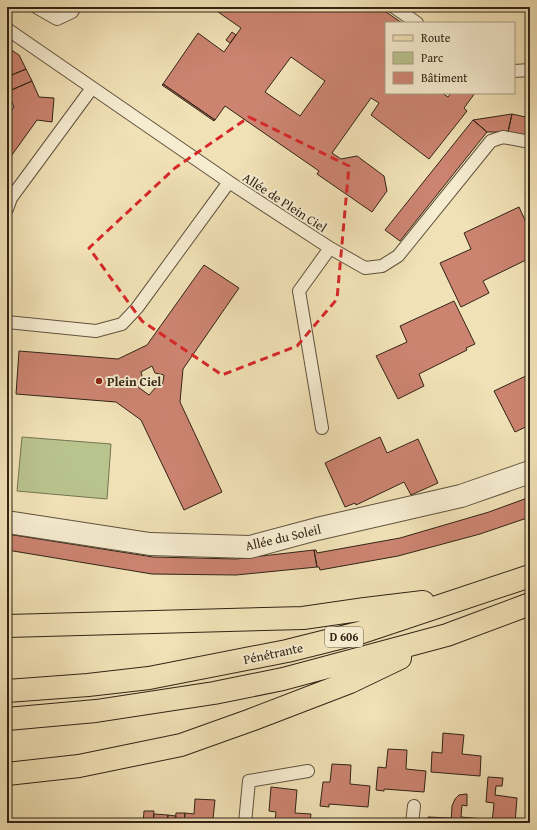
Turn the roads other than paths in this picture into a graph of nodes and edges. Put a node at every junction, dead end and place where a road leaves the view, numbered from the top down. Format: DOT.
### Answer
graph roads {
  1 [pos="36,7"];
  2 [pos="75,7"];
  3 [pos="394,7"];
  4 [pos="416,22"];
  5 [pos="7,29"];
  6 [pos="530,70"];
  7 [pos="515,71"];
  8 [pos="92,88"];
  9 [pos="530,142"];
  10 [pos="229,182"];
  11 [pos="7,209"];
  12 [pos="330,248"];
  13 [pos="7,322"];
  14 [pos="322,428"];
  15 [pos="530,472"];
  16 [pos="7,522"];
  17 [pos="530,576"];
  18 [pos="472,596"];
  19 [pos="530,604"];
  20 [pos="7,626"];
  21 [pos="447,635"];
  22 [pos="7,691"];
  23 [pos="7,719"];
  24 [pos="308,770"];
  25 [pos="7,774"];
  26 [pos="414,806"];
  27 [pos="245,823"];
  28 [pos="412,823"];
  1 -- 2 [label="lane"];
  3 -- 4 [label="lane"];
  5 -- 8 [label="lane, Allée de Plein Ciel"];
  6 -- 7 [label="lane"];
  8 -- 10 [label="lane, Allée de Plein Ciel"];
  8 -- 11 [label="lane"];
  9 -- 12 [label="lane, Allée de Plein Ciel"];
  10 -- 12 [label="lane, Allée de Plein Ciel"];
  10 -- 13 [label="lane"];
  12 -- 14 [label="lane"];
  15 -- 16 [label="street, Allée du Soleil"];
  17 -- 18 [label="main road, Pénétrante / D 606"];
  18 -- 20 [label="main road"];
  18 -- 22 [label="main road, Pénétrante / D 606"];
  19 -- 21 [label="main road, Pénétrante / D 606"];
  21 -- 23 [label="main road, Pénétrante / D 606"];
  21 -- 25 [label="main road"];
  24 -- 27 [label="lane"];
  26 -- 28 [label="lane"];
}
